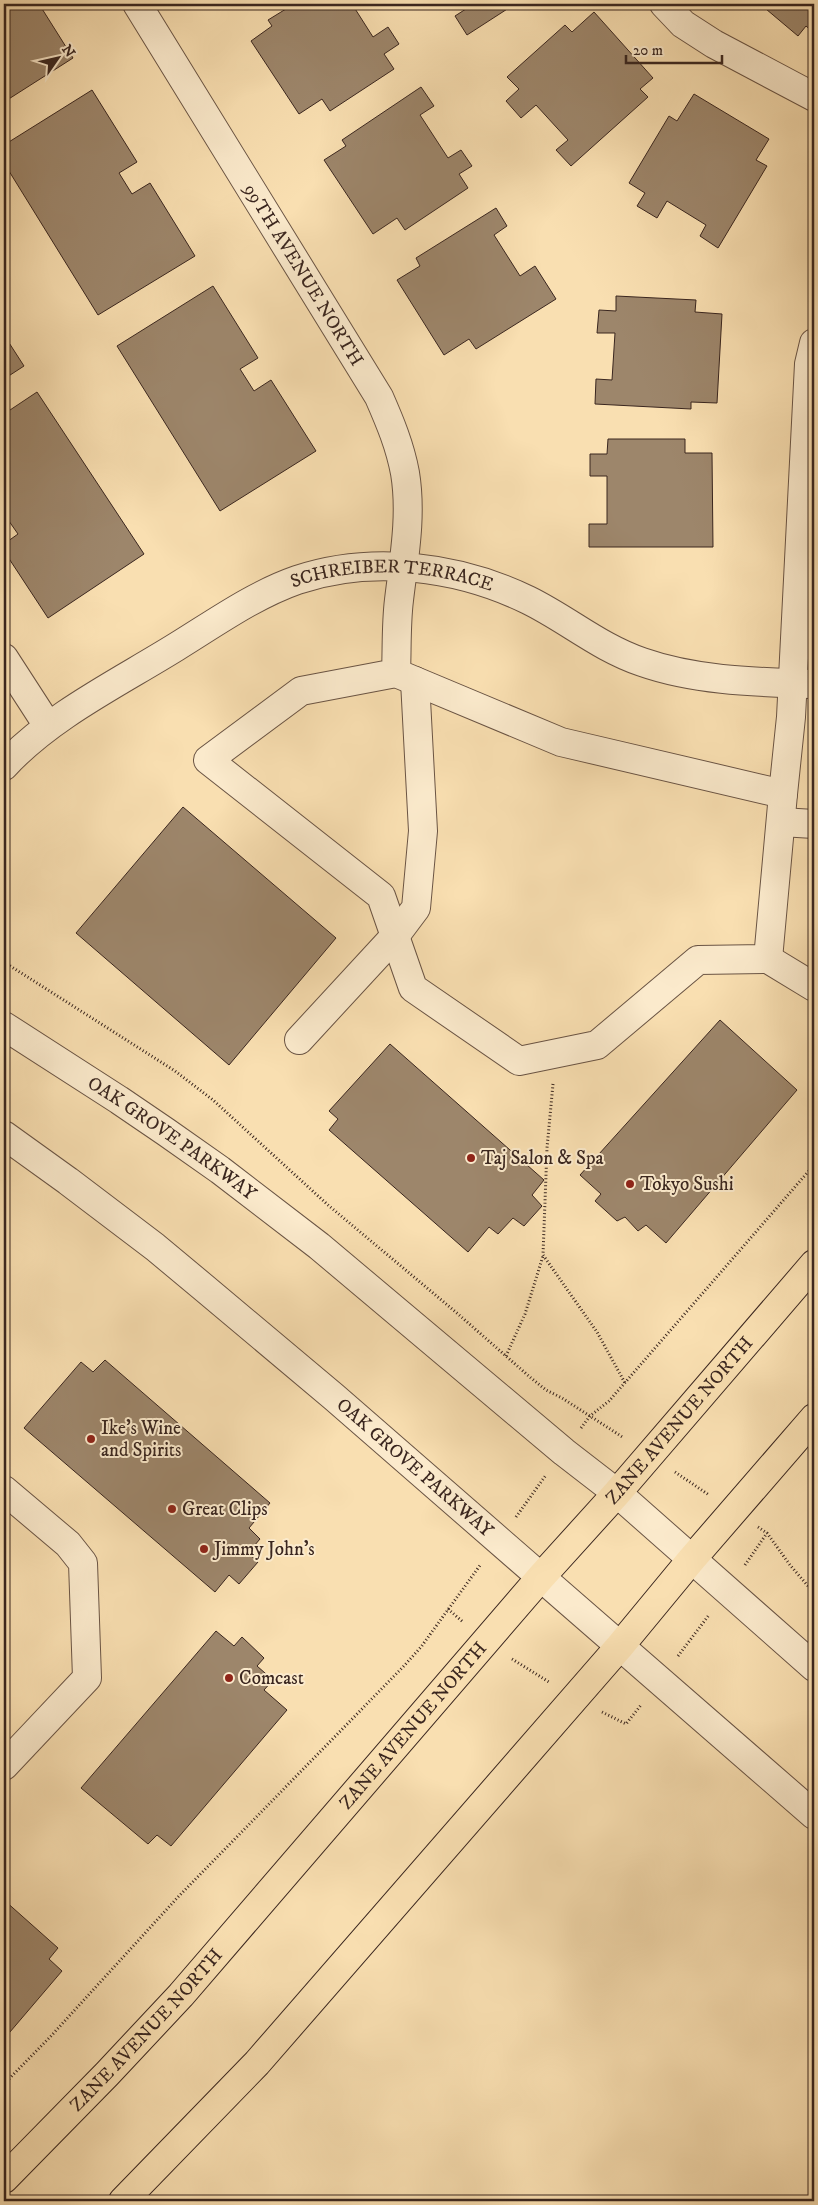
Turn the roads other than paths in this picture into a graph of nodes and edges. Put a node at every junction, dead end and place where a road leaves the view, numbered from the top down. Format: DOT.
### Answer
graph roads {
  1 [pos="137,4"];
  2 [pos="664,4"];
  3 [pos="814,97"];
  4 [pos="814,343"];
  5 [pos="404,567"];
  6 [pos="4,658"];
  7 [pos="406,677"];
  8 [pos="803,683"];
  9 [pos="48,726"];
  10 [pos="4,766"];
  11 [pos="783,794"];
  12 [pos="781,822"];
  13 [pos="814,824"];
  14 [pos="395,936"];
  15 [pos="768,959"];
  16 [pos="814,987"];
  17 [pos="4,1026"];
  18 [pos="299,1040"];
  19 [pos="4,1135"];
  20 [pos="814,1264"];
  21 [pos="814,1418"];
  22 [pos="4,1490"];
  23 [pos="617,1494"];
  24 [pos="691,1560"];
  25 [pos="541,1577"];
  26 [pos="620,1646"];
  27 [pos="814,1667"];
  28 [pos="4,1766"];
  29 [pos="814,1815"];
  30 [pos="4,2179"];
  31 [pos="123,2201"];
  1 -- 5 [label="street, 99TH AVENUE NORTH"];
  2 -- 3 [label="street"];
  4 -- 8 [label="street"];
  5 -- 7 [label="street, 99TH AVENUE NORTH"];
  5 -- 8 [label="street, SCHREIBER TERRACE"];
  5 -- 9 [label="street, SCHREIBER TERRACE"];
  6 -- 9 [label="street"];
  7 -- 11 [label="street"];
  7 -- 14 [label="street, 99TH AVENUE NORTH"];
  7 -- 14 [label="street"];
  8 -- 11 [label="street"];
  9 -- 10 [label="street, SCHREIBER TERRACE"];
  11 -- 12 [label="street"];
  12 -- 13 [label="street"];
  12 -- 15 [label="street"];
  14 -- 15 [label="street"];
  14 -- 18 [label="street, 99TH AVENUE NORTH"];
  15 -- 16 [label="street"];
  17 -- 23 [label="street, OAK GROVE PARKWAY"];
  19 -- 25 [label="street, OAK GROVE PARKWAY"];
  20 -- 23 [label="main road, ZANE AVENUE NORTH"];
  21 -- 24 [label="main road"];
  22 -- 28 [label="street"];
  23 -- 24 [label="street, OAK GROVE PARKWAY"];
  23 -- 25 [label="main road, ZANE AVENUE NORTH"];
  24 -- 26 [label="main road"];
  24 -- 27 [label="street, OAK GROVE PARKWAY"];
  25 -- 26 [label="street, OAK GROVE PARKWAY"];
  25 -- 30 [label="main road, ZANE AVENUE NORTH"];
  26 -- 29 [label="street, OAK GROVE PARKWAY"];
  26 -- 31 [label="main road"];
}
